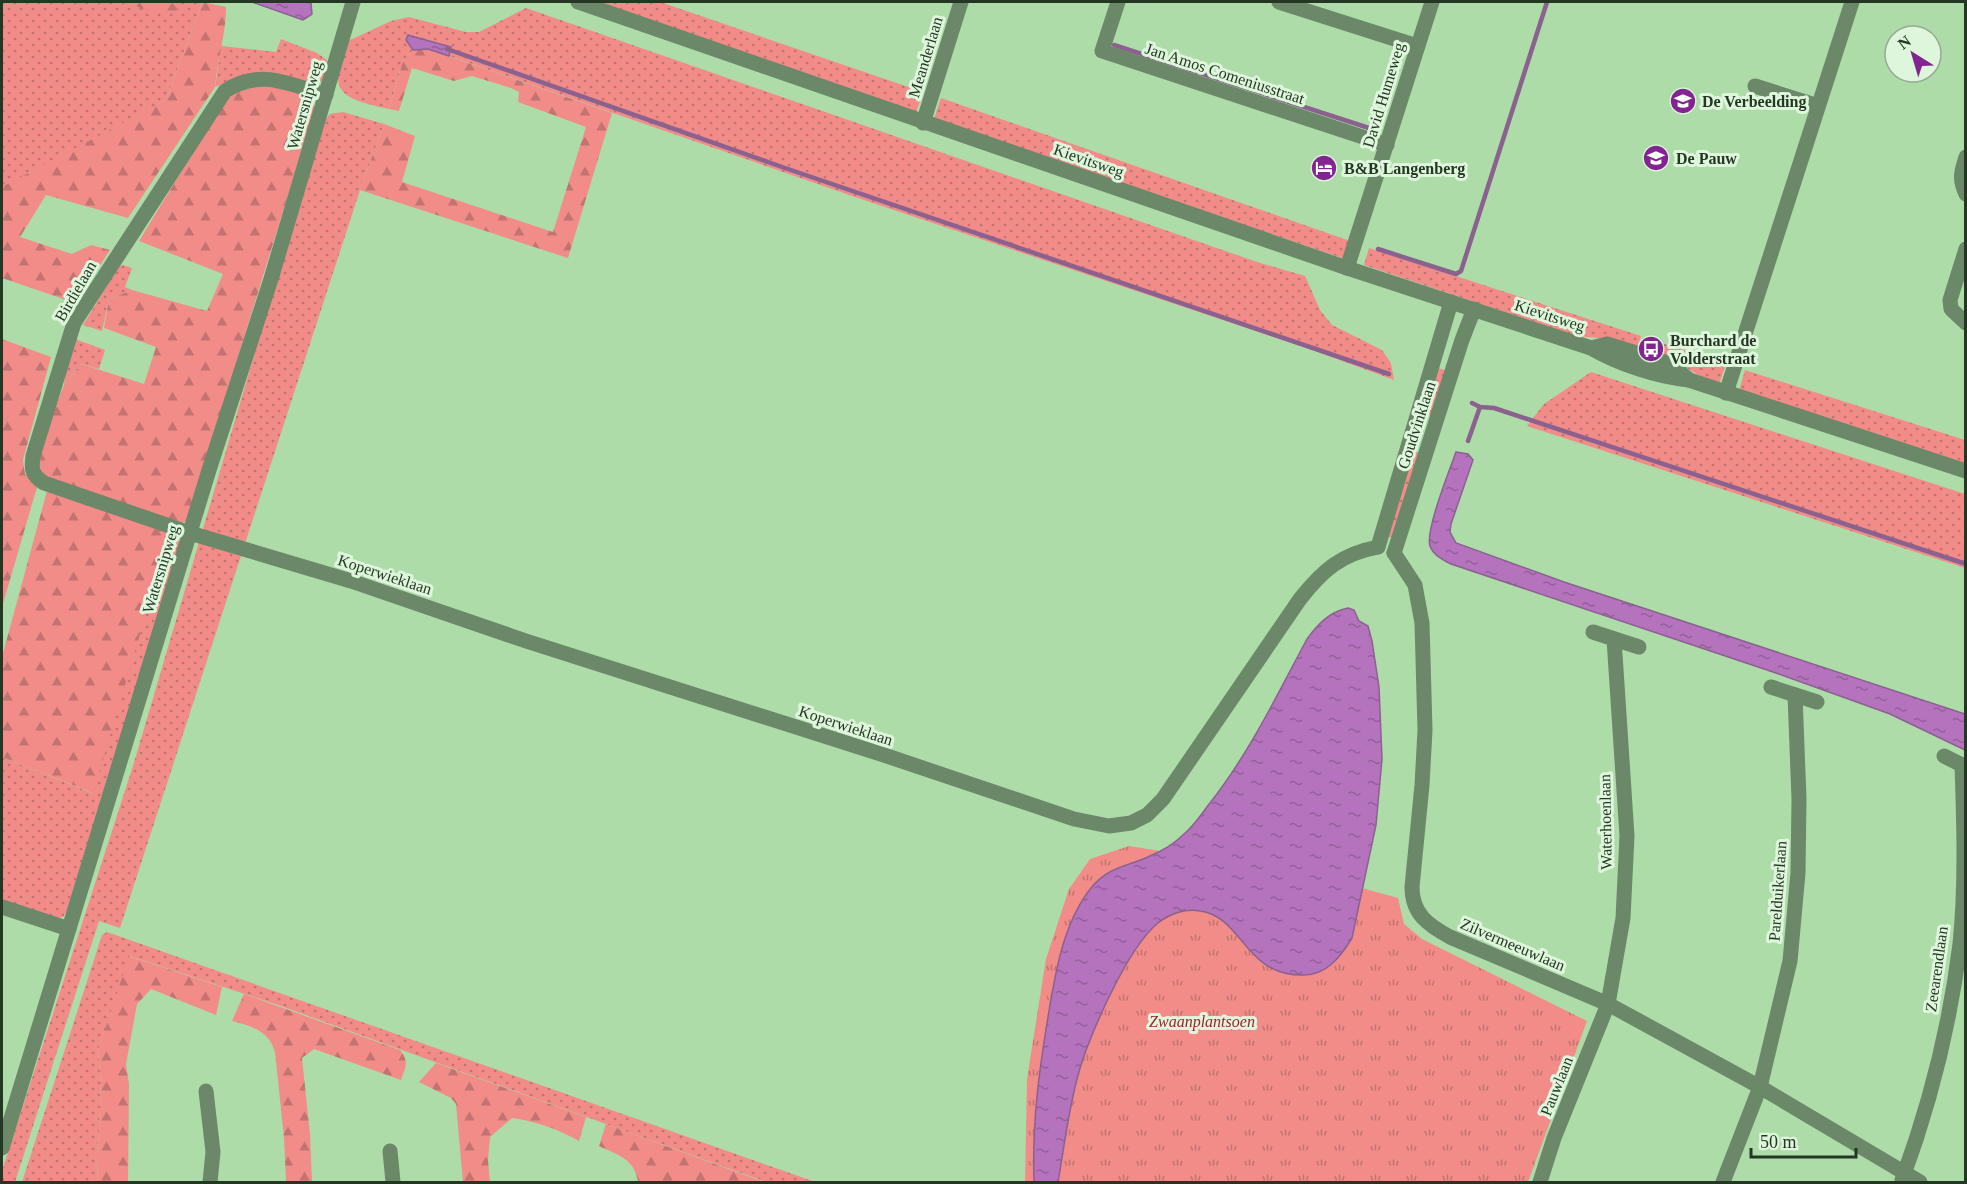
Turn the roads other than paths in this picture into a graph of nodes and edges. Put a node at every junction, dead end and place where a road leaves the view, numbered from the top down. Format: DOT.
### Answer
graph roads {
  1 [pos="353,2"];
  2 [pos="578,2"];
  3 [pos="961,2"];
  4 [pos="1118,2"];
  5 [pos="1279,2"];
  6 [pos="1432,2"];
  7 [pos="1852,2"];
  8 [pos="1417,46"];
  9 [pos="1755,86"];
  10 [pos="326,96"];
  11 [pos="1818,106"];
  12 [pos="923,123"];
  13 [pos="1387,145"];
  14 [pos="1965,157"];
  15 [pos="1965,194"];
  16 [pos="1965,249"];
  17 [pos="1347,268"];
  18 [pos="1451,302"];
  19 [pos="1474,309"];
  20 [pos="1965,323"];
  21 [pos="1726,393"];
  22 [pos="1965,471"];
  23 [pos="190,533"];
  24 [pos="1378,547"];
  25 [pos="1394,553"];
  26 [pos="1593,632"];
  27 [pos="1614,639"];
  28 [pos="1639,647"];
  29 [pos="1771,687"];
  30 [pos="1795,694"];
  31 [pos="1817,702"];
  32 [pos="1944,756"];
  33 [pos="1964,766"];
  34 [pos="2,908"];
  35 [pos="69,928"];
  36 [pos="1608,1004"];
  37 [pos="1760,1087"];
  38 [pos="206,1090"];
  39 [pos="2,1148"];
  40 [pos="390,1151"];
  41 [pos="1903,1178"];
  42 [pos="210,1182"];
  43 [pos="393,1182"];
  44 [pos="1540,1182"];
  45 [pos="1723,1182"];
  46 [pos="1920,1182"];
  1 -- 10 [label="street, Watersnipweg"];
  2 -- 12 [label="street, Kievitsweg"];
  3 -- 12 [label="street, Meanderlaan"];
  4 -- 13 [label="street, Jan Amos Comeniusstraat"];
  5 -- 8 [label="street"];
  6 -- 8 [label="street, David Humeweg"];
  7 -- 11 [label="street"];
  8 -- 13 [label="street, David Humeweg"];
  9 -- 11 [label="street"];
  10 -- 23 [label="street, Watersnipweg"];
  10 -- 23 [label="street, Birdielaan"];
  11 -- 21 [label="street"];
  12 -- 17 [label="street, Kievitsweg"];
  13 -- 17 [label="street, David Humeweg"];
  14 -- 15 [label="street"];
  16 -- 20 [label="street"];
  17 -- 18 [label="street, Kievitsweg"];
  18 -- 19 [label="street, Kievitsweg"];
  18 -- 24 [label="street, Goudvinklaan"];
  19 -- 21 [label="street, Kievitsweg"];
  19 -- 25 [label="street, Goudvinklaan"];
  21 -- 22 [label="street, Kievitsweg"];
  23 -- 24 [label="street, Koperwieklaan"];
  23 -- 35 [label="street, Watersnipweg"];
  24 -- 25 [label="street"];
  25 -- 36 [label="street, Zilvermeeuwlaan"];
  26 -- 27 [label="street"];
  27 -- 28 [label="street"];
  27 -- 36 [label="street, Waterhoenlaan"];
  29 -- 30 [label="street"];
  30 -- 31 [label="street"];
  30 -- 37 [label="street, Parelduikerlaan"];
  32 -- 33 [label="street, Zeearendlaan"];
  33 -- 41 [label="street, Zeearendlaan"];
  34 -- 35 [label="street"];
  35 -- 39 [label="street, Watersnipweg"];
  36 -- 37 [label="street, Zilvermeeuwlaan"];
  36 -- 44 [label="street, Pauwlaan"];
  37 -- 41 [label="street, Zilvermeeuwlaan"];
  37 -- 45 [label="street, Parelduikerlaan"];
  38 -- 42 [label="street"];
  40 -- 43 [label="street"];
  41 -- 46 [label="street, Zilvermeeuwlaan"];
}
